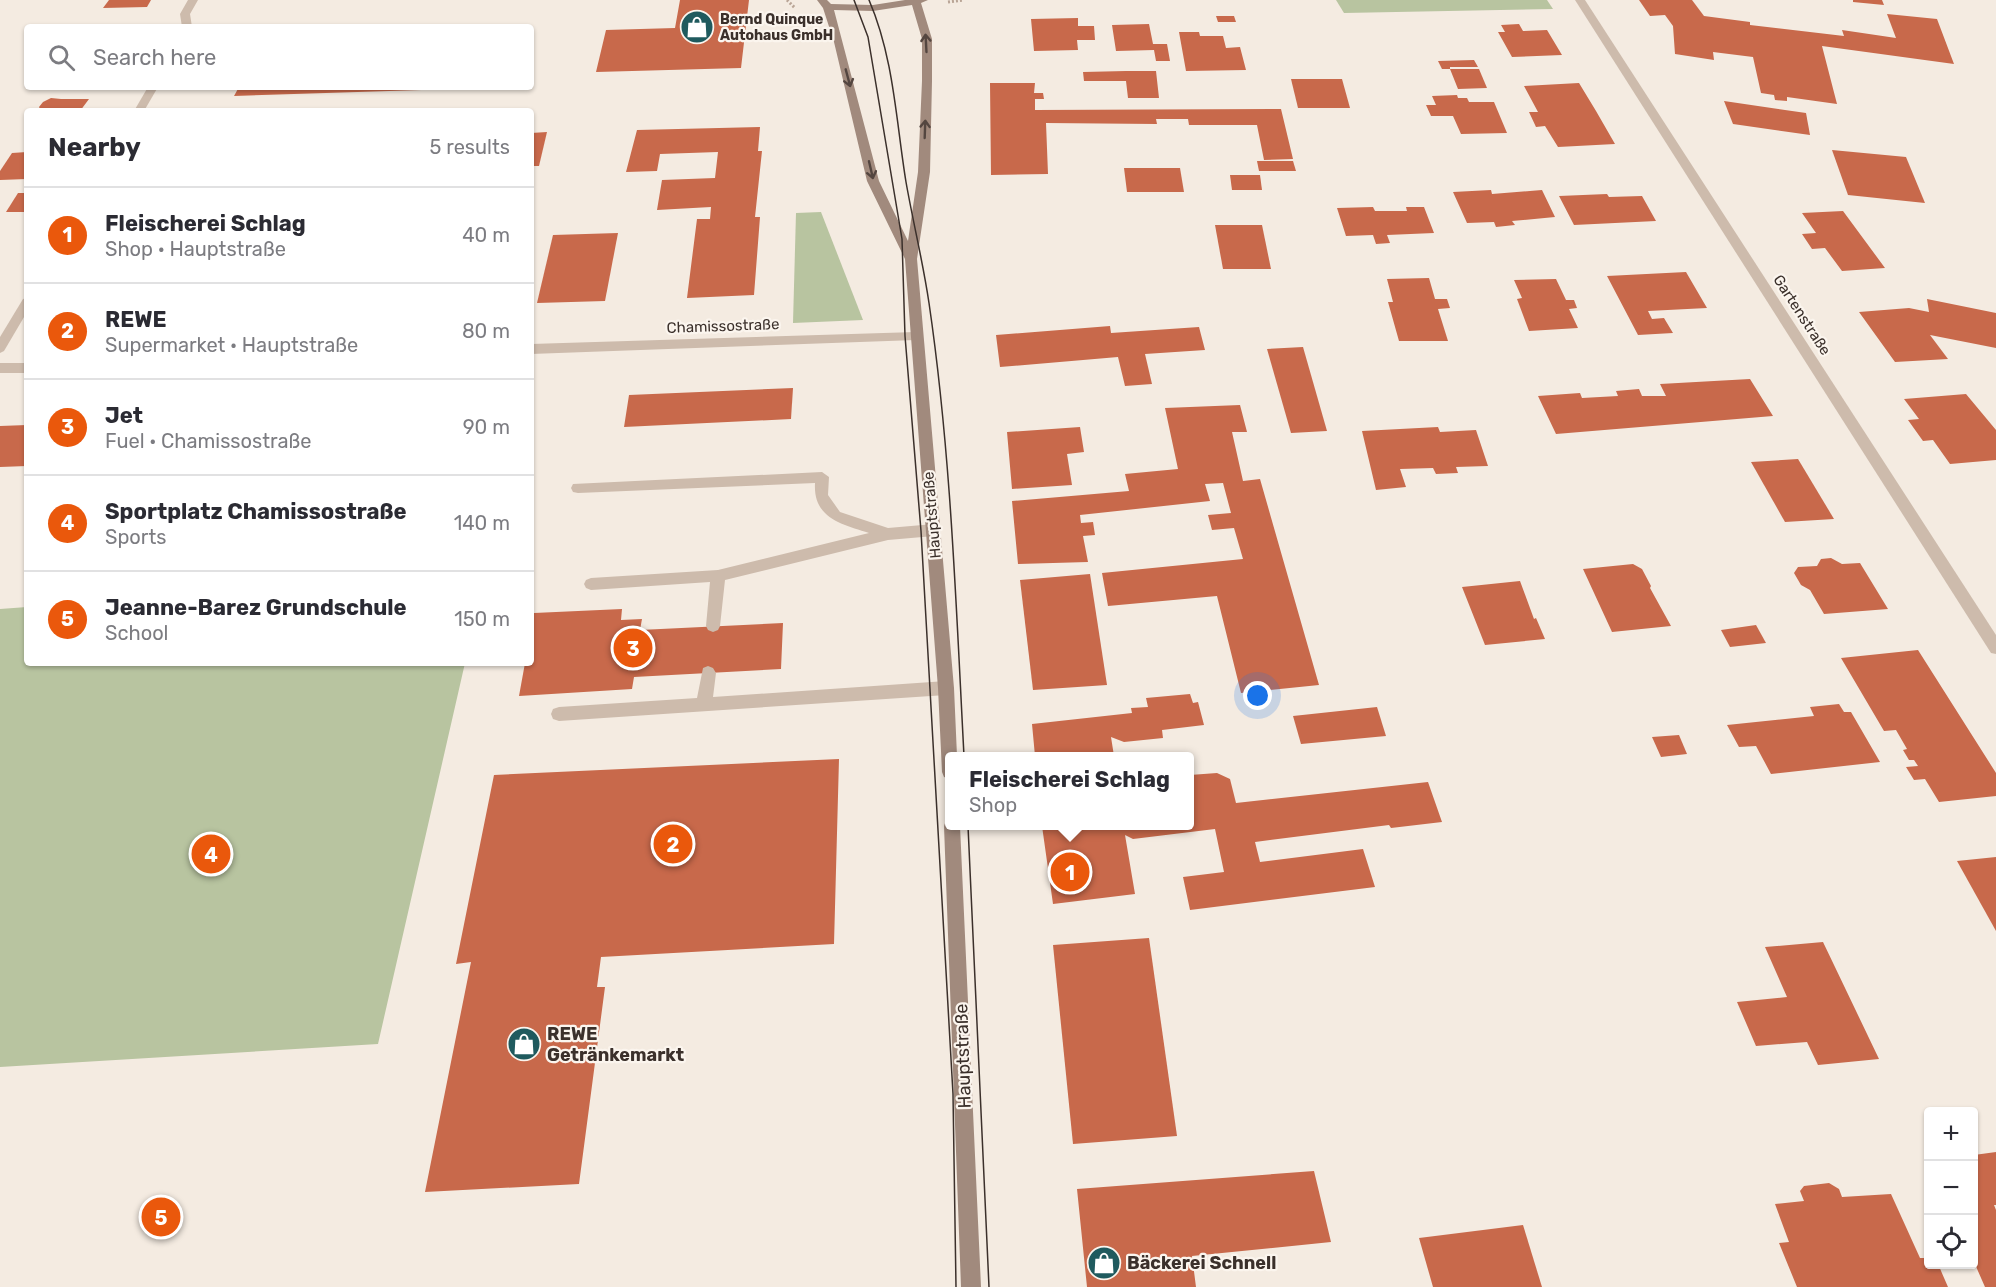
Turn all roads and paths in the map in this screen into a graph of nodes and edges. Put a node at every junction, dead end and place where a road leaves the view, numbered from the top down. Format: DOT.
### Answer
graph roads {
  1 [pos="193,0"];
  2 [pos="1580,0"];
  3 [pos="918,1"];
  4 [pos="828,2"];
  5 [pos="187,24"];
  6 [pos="151,90"];
  7 [pos="141,108"];
  8 [pos="911,259"];
  9 [pos="24,307"];
  10 [pos="916,336"];
  11 [pos="0,348"];
  12 [pos="534,349"];
  13 [pos="0,368"];
  14 [pos="24,368"];
  15 [pos="578,488"];
  16 [pos="934,530"];
  17 [pos="888,534"];
  18 [pos="718,576"];
  19 [pos="591,584"];
  20 [pos="713,626"];
  21 [pos="1996,648"];
  22 [pos="708,673"];
  23 [pos="946,688"];
  24 [pos="704,704"];
  25 [pos="559,714"];
  26 [pos="949,752"];
  27 [pos="952,830"];
  28 [pos="971,1287"];
  1 -- 5 [label="street"];
  2 -- 21 [label="street, Gartenstraße"];
  3 -- 4 [label="main road"];
  8 -- 3 [label="main road, Hauptstraße, one-way"];
  4 -- 8 [label="main road, Hauptstraße, one-way"];
  6 -- 7 [label="street"];
  8 -- 10 [label="main road, Hauptstraße"];
  9 -- 11 [label="street"];
  10 -- 12 [label="street, Chamissostraße"];
  10 -- 16 [label="main road, Hauptstraße"];
  13 -- 14 [label="street"];
  15 -- 17 [label="street"];
  16 -- 17 [label="street"];
  16 -- 23 [label="main road, Hauptstraße"];
  17 -- 18 [label="street"];
  18 -- 19 [label="street"];
  18 -- 20 [label="street"];
  22 -- 24 [label="street"];
  23 -- 24 [label="street"];
  23 -- 26 [label="main road, Hauptstraße"];
  24 -- 25 [label="street"];
  27 -- 28 [label="main road, Hauptstraße"];
}
